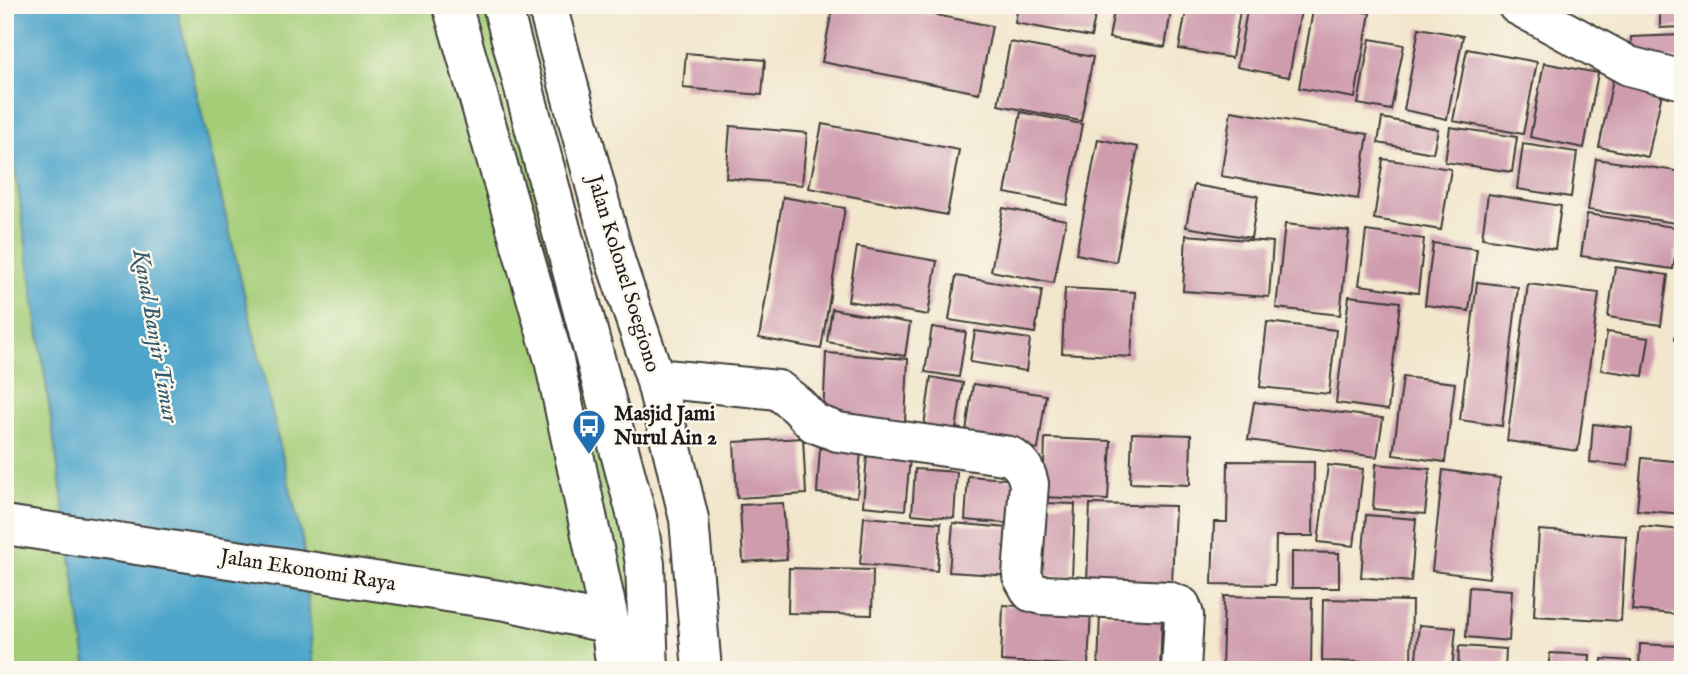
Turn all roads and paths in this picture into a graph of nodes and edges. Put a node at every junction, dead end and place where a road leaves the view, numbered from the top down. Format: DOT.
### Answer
graph roads {
  1 [pos="452,5"];
  2 [pos="502,5"];
  3 [pos="547,5"];
  4 [pos="1517,5"];
  5 [pos="1683,80"];
  6 [pos="655,378"];
  7 [pos="5,525"];
  8 [pos="645,564"];
  9 [pos="610,624"];
  10 [pos="616,670"];
  11 [pos="642,670"];
  12 [pos="649,670"];
  13 [pos="702,670"];
  14 [pos="1181,670"];
  1 -- 9 [label="street"];
  2 -- 8 [label="street"];
  3 -- 6 [label="street, Jalan Kolonel Soegiono"];
  4 -- 5 [label="street"];
  6 -- 13 [label="street, Jalan Kolonel Soegiono"];
  6 -- 14 [label="street"];
  7 -- 9 [label="street, Jalan Ekonomi Raya"];
  8 -- 9 [label="street"];
  8 -- 12 [label="street"];
  9 -- 10 [label="street"];
  9 -- 11 [label="street"];
}
